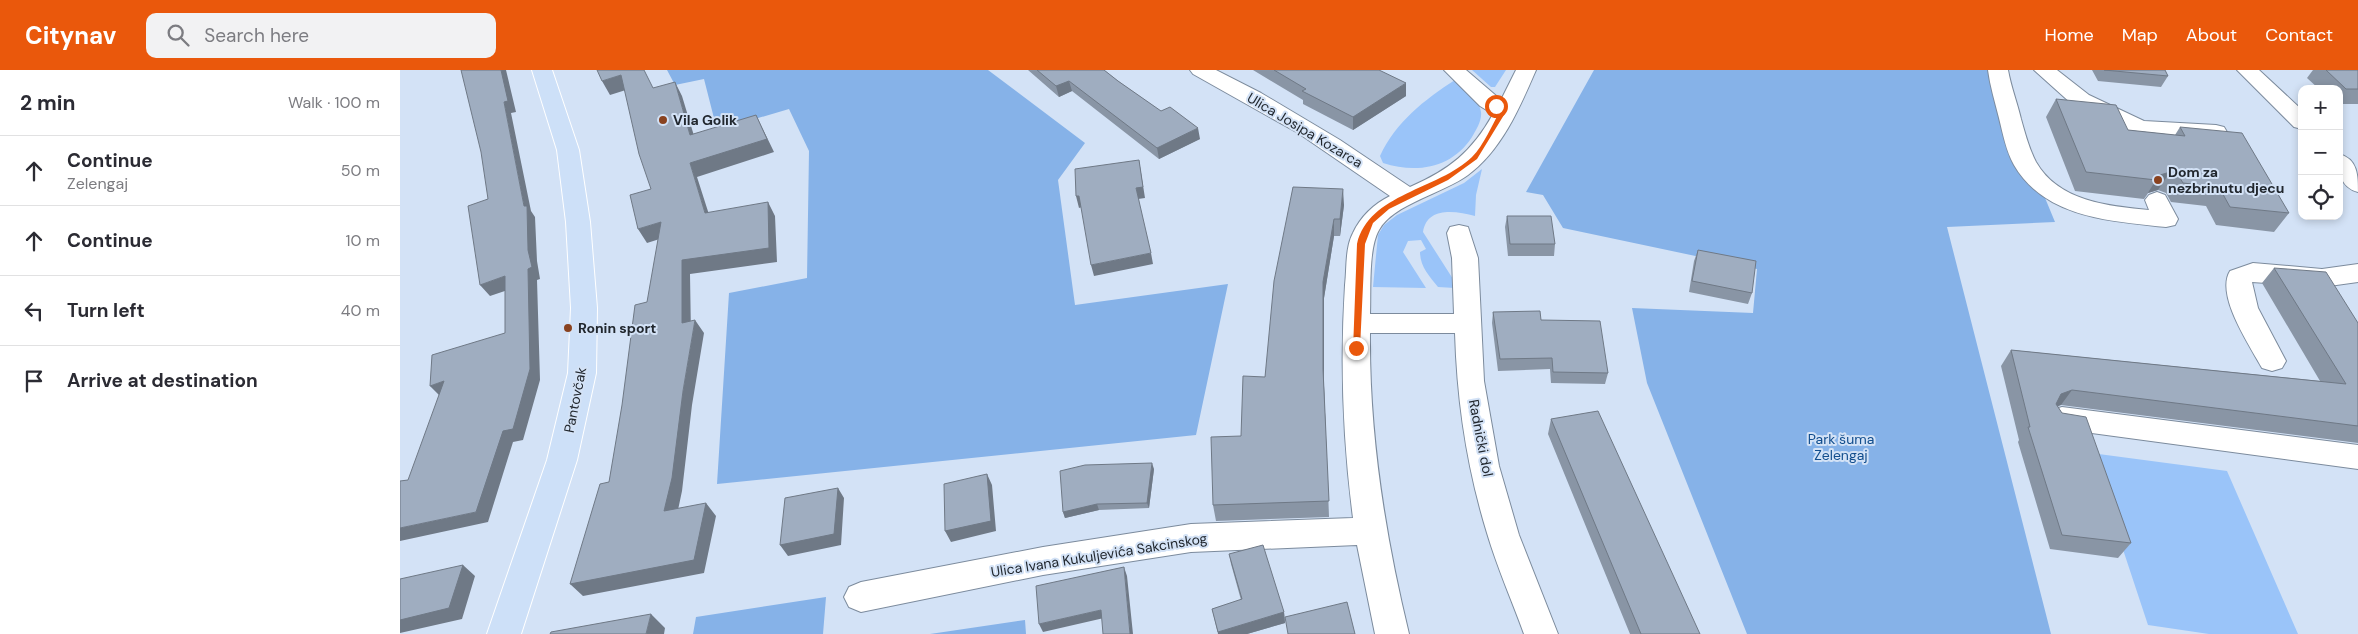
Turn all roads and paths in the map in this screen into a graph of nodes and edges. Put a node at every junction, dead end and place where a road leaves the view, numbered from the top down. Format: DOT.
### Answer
graph roads {
  1 [pos="542,70"];
  2 [pos="1200,70"];
  3 [pos="1454,70"];
  4 [pos="1526,70"];
  5 [pos="1998,70"];
  6 [pos="2044,70"];
  7 [pos="2247,70"];
  8 [pos="1504,110"];
  9 [pos="2298,118"];
  10 [pos="2225,132"];
  11 [pos="2343,167"];
  12 [pos="2358,185"];
  13 [pos="1407,197"];
  14 [pos="2157,200"];
  15 [pos="1459,233"];
  16 [pos="2358,273"];
  17 [pos="2322,278"];
  18 [pos="2338,302"];
  19 [pos="1357,323"];
  20 [pos="1466,324"];
  21 [pos="2272,361"];
  22 [pos="2062,418"];
  23 [pos="2358,457"];
  24 [pos="1369,531"];
  25 [pos="861,597"];
  26 [pos="504,634"];
  27 [pos="1392,634"];
  28 [pos="1541,634"];
  1 -- 26 [label="main road, Pantovčak"];
  2 -- 13 [label="street, Ulica Josipa Kozarca"];
  3 -- 8 [label="street"];
  4 -- 8 [label="street"];
  5 -- 14 [label="street"];
  6 -- 10 [label="street"];
  7 -- 9 [label="street"];
  8 -- 13 [label="street"];
  11 -- 12 [label="street"];
  13 -- 19 [label="street"];
  15 -- 20 [label="street, Radnički dol"];
  16 -- 17 [label="street"];
  17 -- 18 [label="street"];
  17 -- 21 [label="street"];
  19 -- 20 [label="street"];
  19 -- 24 [label="street"];
  20 -- 28 [label="street, Radnički dol"];
  22 -- 23 [label="street"];
  24 -- 25 [label="street, Ulica Ivana Kukuljevića Sakcinskog"];
  24 -- 27 [label="street"];
}
